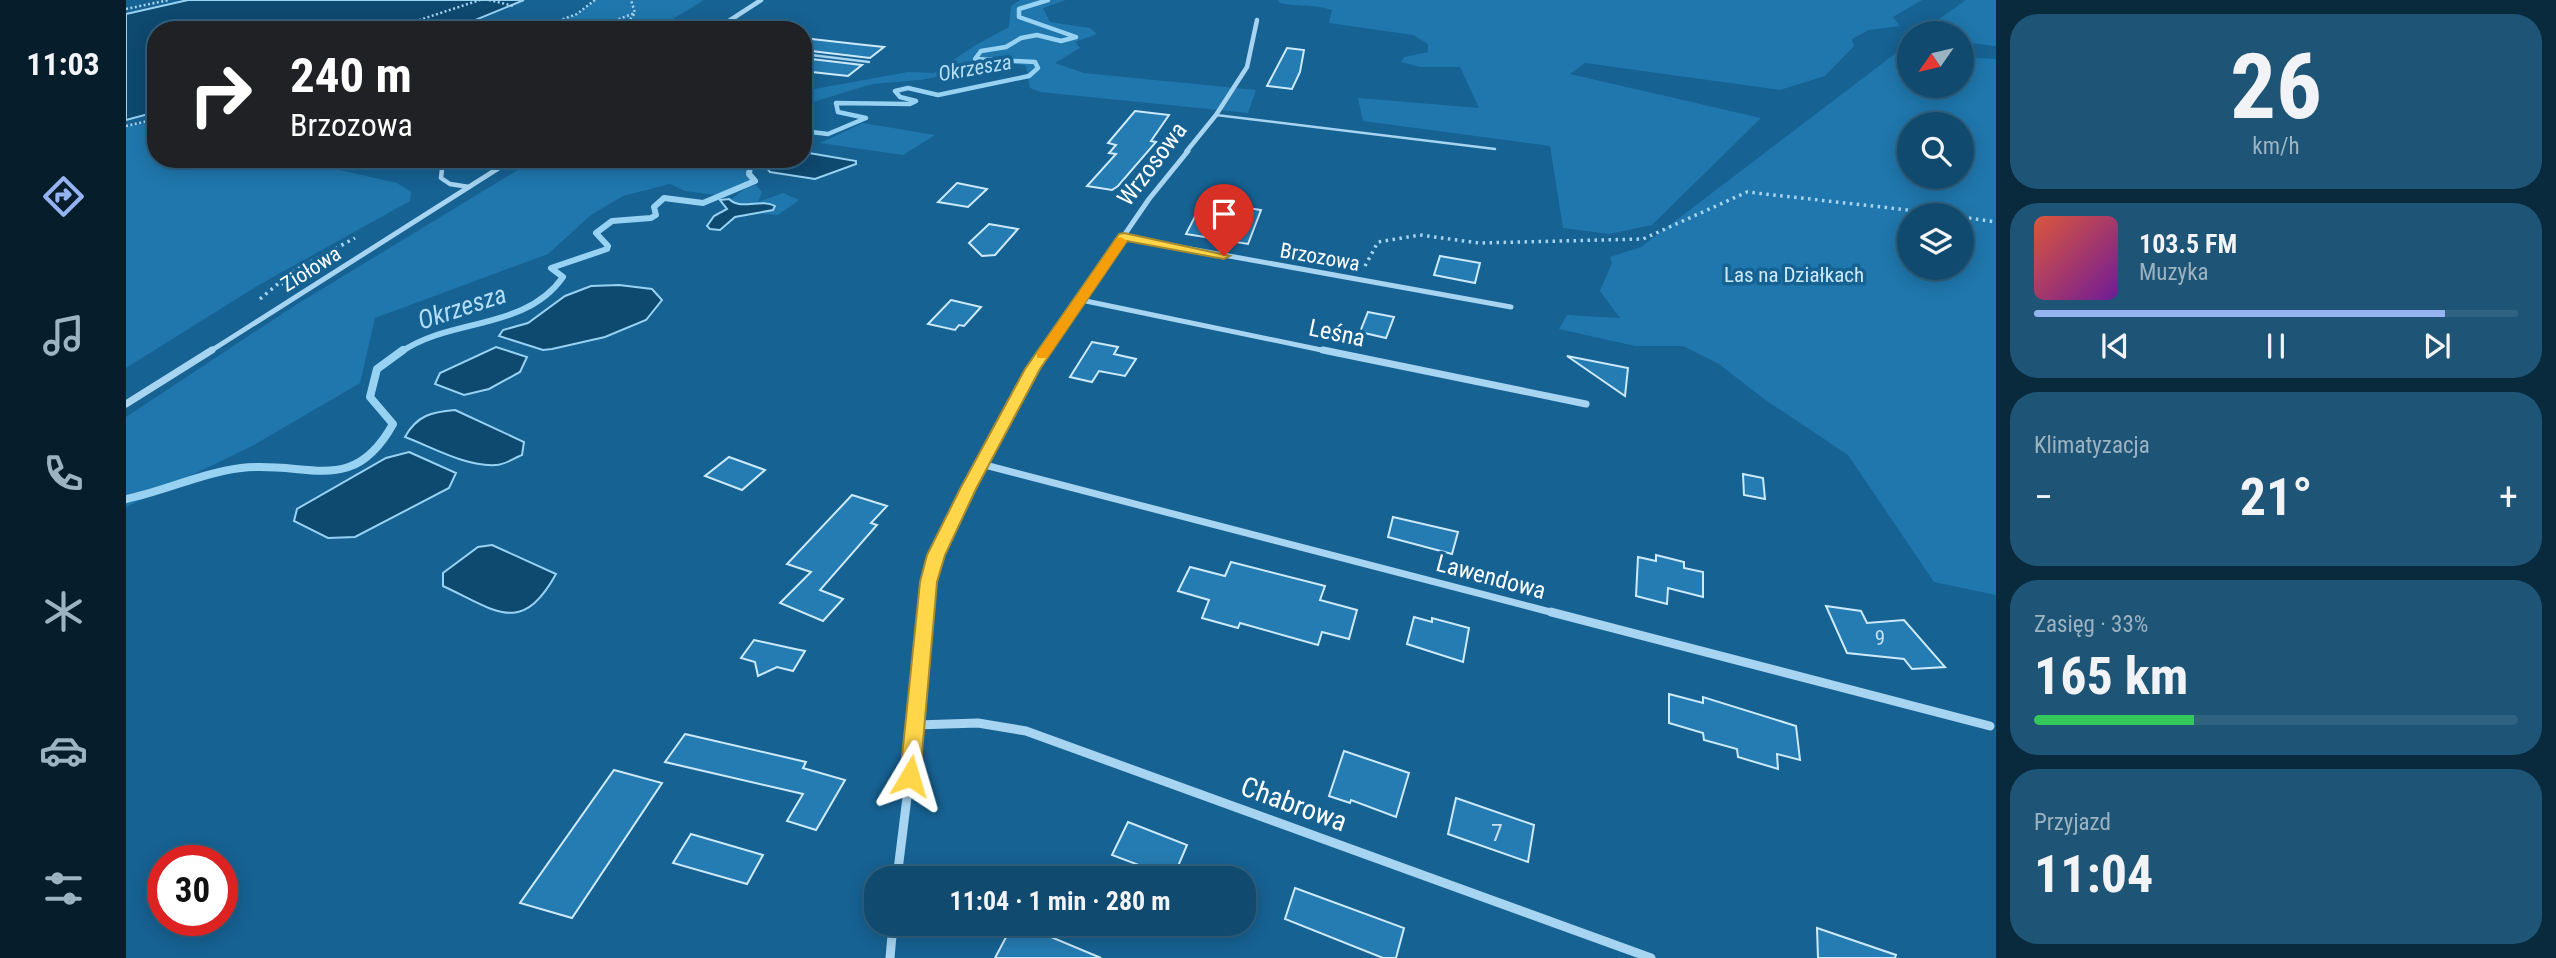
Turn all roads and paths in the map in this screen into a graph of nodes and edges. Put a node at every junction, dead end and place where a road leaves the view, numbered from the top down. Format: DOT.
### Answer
graph roads {
  1 [pos="169,0"];
  2 [pos="480,0"];
  3 [pos="489,0"];
  4 [pos="596,0"];
  5 [pos="631,0"];
  6 [pos="761,0"];
  7 [pos="514,6"];
  8 [pos="126,9"];
  9 [pos="635,13"];
  10 [pos="1257,20"];
  11 [pos="416,21"];
  12 [pos="558,21"];
  13 [pos="613,21"];
  14 [pos="631,21"];
  15 [pos="729,21"];
  16 [pos="812,55"];
  17 [pos="869,62"];
  18 [pos="1216,115"];
  19 [pos="147,121"];
  20 [pos="126,126"];
  21 [pos="1495,149"];
  22 [pos="443,168"];
  23 [pos="499,168"];
  24 [pos="470,187"];
  25 [pos="1897,209"];
  26 [pos="1974,219"];
  27 [pos="1996,222"];
  28 [pos="1124,237"];
  29 [pos="1349,279"];
  30 [pos="1081,300"];
  31 [pos="1511,307"];
  32 [pos="126,404"];
  33 [pos="1586,404"];
  34 [pos="981,464"];
  35 [pos="916,725"];
  36 [pos="1990,726"];
  37 [pos="898,866"];
  38 [pos="892,936"];
  39 [pos="890,958"];
  40 [pos="1651,958"];
  1 -- 8 [label="path"];
  2 -- 11 [label="path"];
  3 -- 7 [label="path"];
  4 -- 12 [label="path"];
  5 -- 9 [label="path"];
  6 -- 15 [label="street"];
  9 -- 13 [label="path"];
  9 -- 14 [label="path"];
  10 -- 18 [label="street, Wrzosowa"];
  16 -- 17 [label="lane"];
  18 -- 21 [label="lane"];
  18 -- 28 [label="street, Wrzosowa"];
  19 -- 20 [label="path"];
  22 -- 24 [label="lane"];
  23 -- 24 [label="street, Ziołowa"];
  24 -- 32 [label="street, Ziołowa"];
  25 -- 29 [label="path"];
  26 -- 27 [label="path"];
  28 -- 29 [label="street, Brzozowa"];
  28 -- 30 [label="street, Wrzosowa"];
  29 -- 31 [label="street, Brzozowa"];
  30 -- 33 [label="street, Leśna"];
  30 -- 34 [label="street, Wrzosowa"];
  34 -- 35 [label="street, Wrzosowa"];
  34 -- 36 [label="street, Lawendowa"];
  35 -- 37 [label="street, Wrzosowa"];
  35 -- 40 [label="street, Chabrowa"];
  38 -- 39 [label="street"];
}
